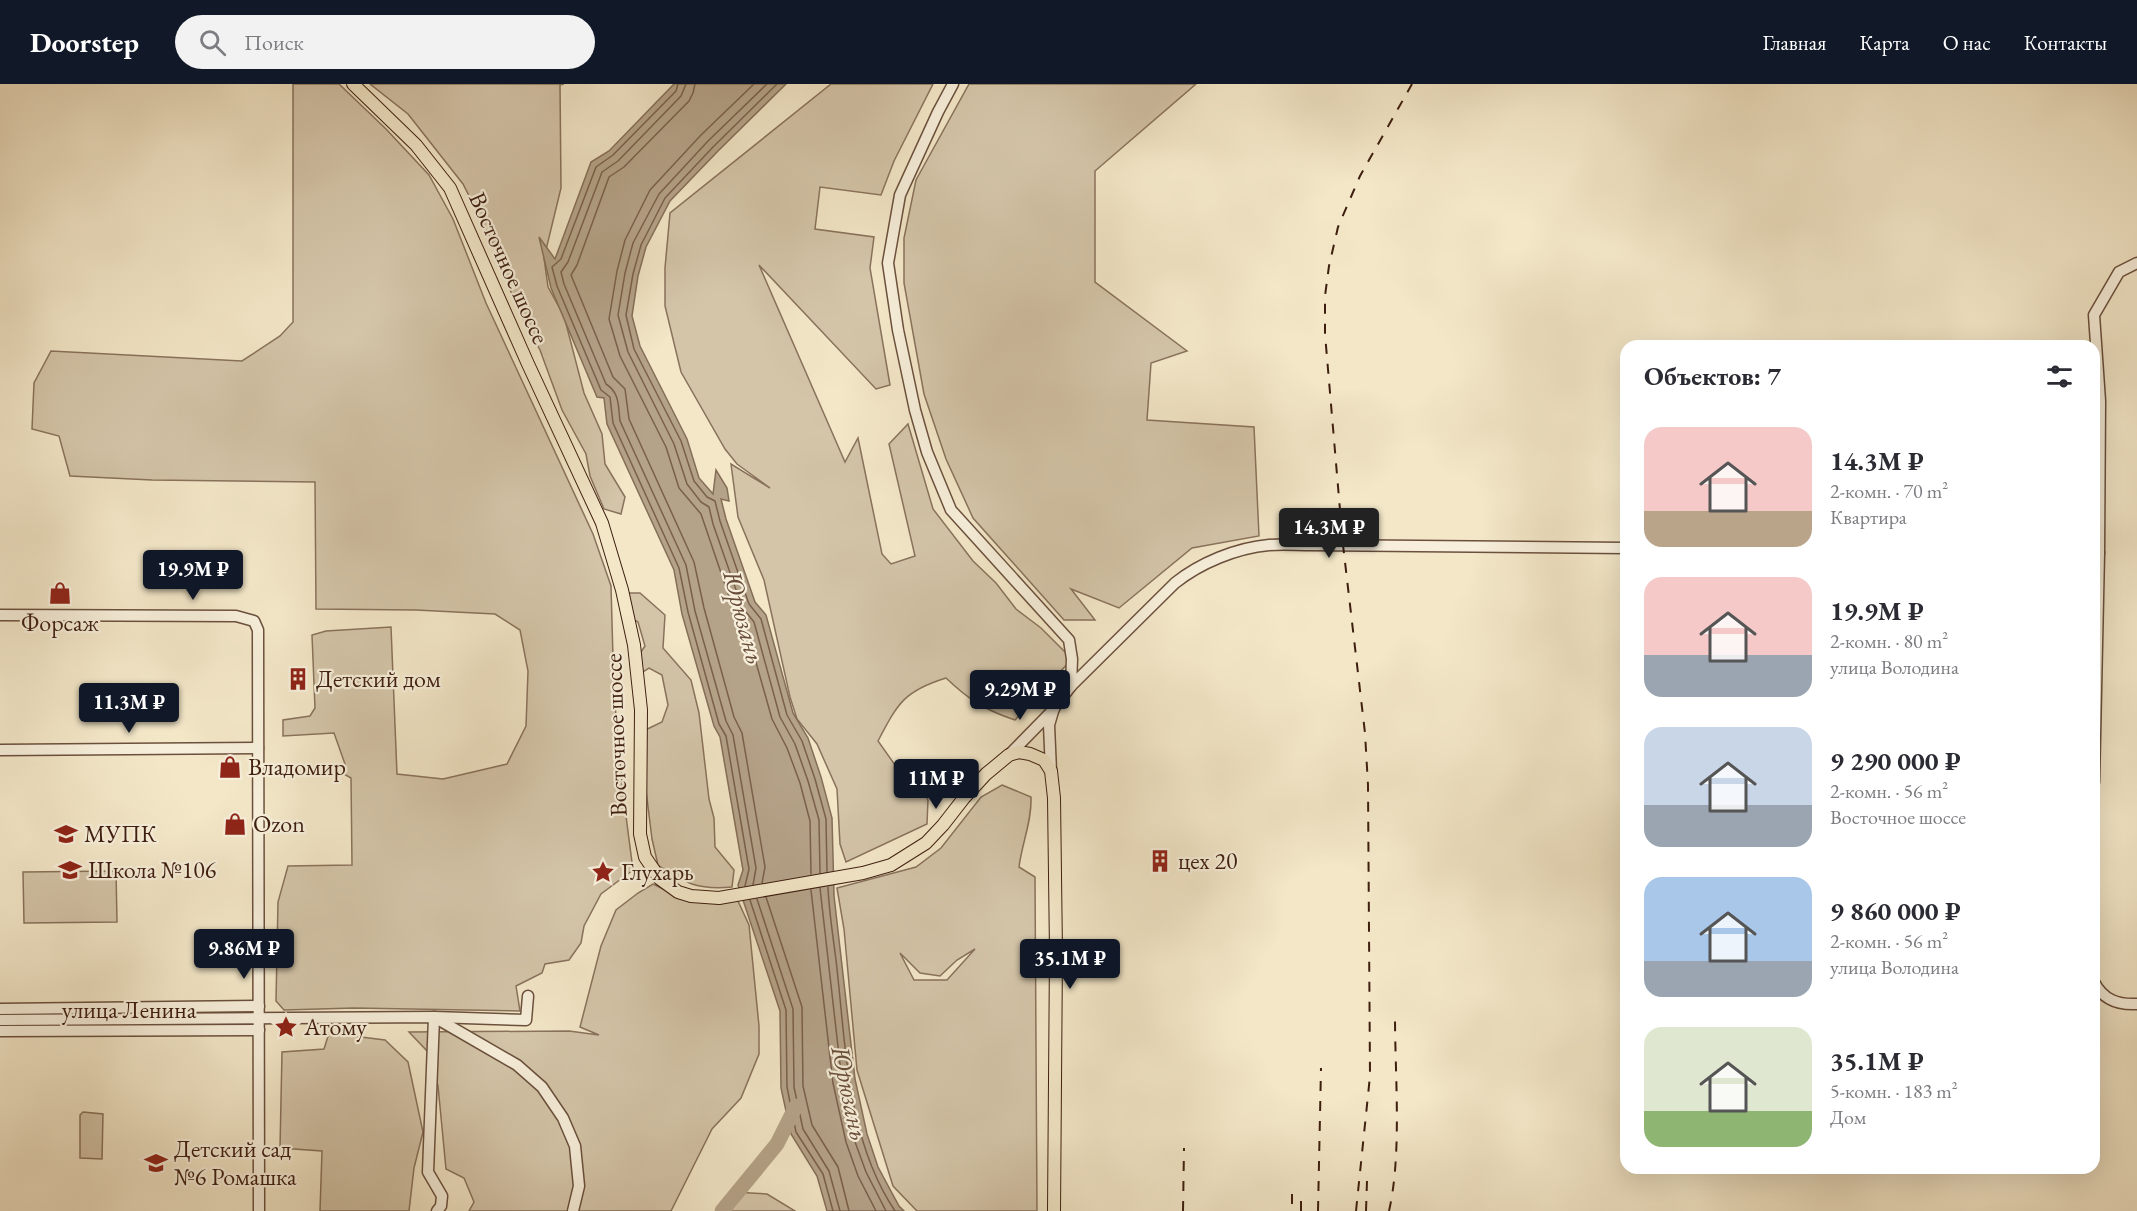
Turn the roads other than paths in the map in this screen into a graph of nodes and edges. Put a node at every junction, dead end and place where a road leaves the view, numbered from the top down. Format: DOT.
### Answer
graph roads {
  1 [pos="353,84"];
  2 [pos="953,84"];
  3 [pos="2137,263"];
  4 [pos="2096,340"];
  5 [pos="1620,548"];
  6 [pos="0,615"];
  7 [pos="1071,686"];
  8 [pos="1054,708"];
  9 [pos="258,748"];
  10 [pos="0,750"];
  11 [pos="1009,755"];
  12 [pos="1051,771"];
  13 [pos="2100,992"];
  14 [pos="528,996"];
  15 [pos="2137,1004"];
  16 [pos="258,1006"];
  17 [pos="0,1009"];
  18 [pos="434,1017"];
  19 [pos="259,1018"];
  20 [pos="0,1020"];
  21 [pos="258,1030"];
  22 [pos="0,1031"];
  23 [pos="259,1211"];
  24 [pos="437,1211"];
  25 [pos="573,1211"];
  26 [pos="1054,1211"];
  1 -- 11 [label="main road, Восточное шоссе"];
  2 -- 7 [label="street"];
  3 -- 4 [label="street"];
  5 -- 7 [label="street, Восточное шоссе"];
  6 -- 9 [label="street"];
  7 -- 8 [label="street, Восточное шоссе"];
  8 -- 11 [label="street, Восточное шоссе"];
  8 -- 12 [label="street"];
  9 -- 10 [label="street"];
  9 -- 16 [label="street"];
  11 -- 12 [label="main road"];
  12 -- 26 [label="main road"];
  13 -- 15 [label="street"];
  14 -- 18 [label="street"];
  16 -- 17 [label="street, улица Ленина"];
  16 -- 19 [label="street"];
  18 -- 19 [label="street"];
  18 -- 24 [label="street"];
  18 -- 25 [label="street"];
  19 -- 20 [label="street"];
  19 -- 21 [label="street"];
  21 -- 22 [label="street, улица Ленина"];
  21 -- 23 [label="street"];
}
